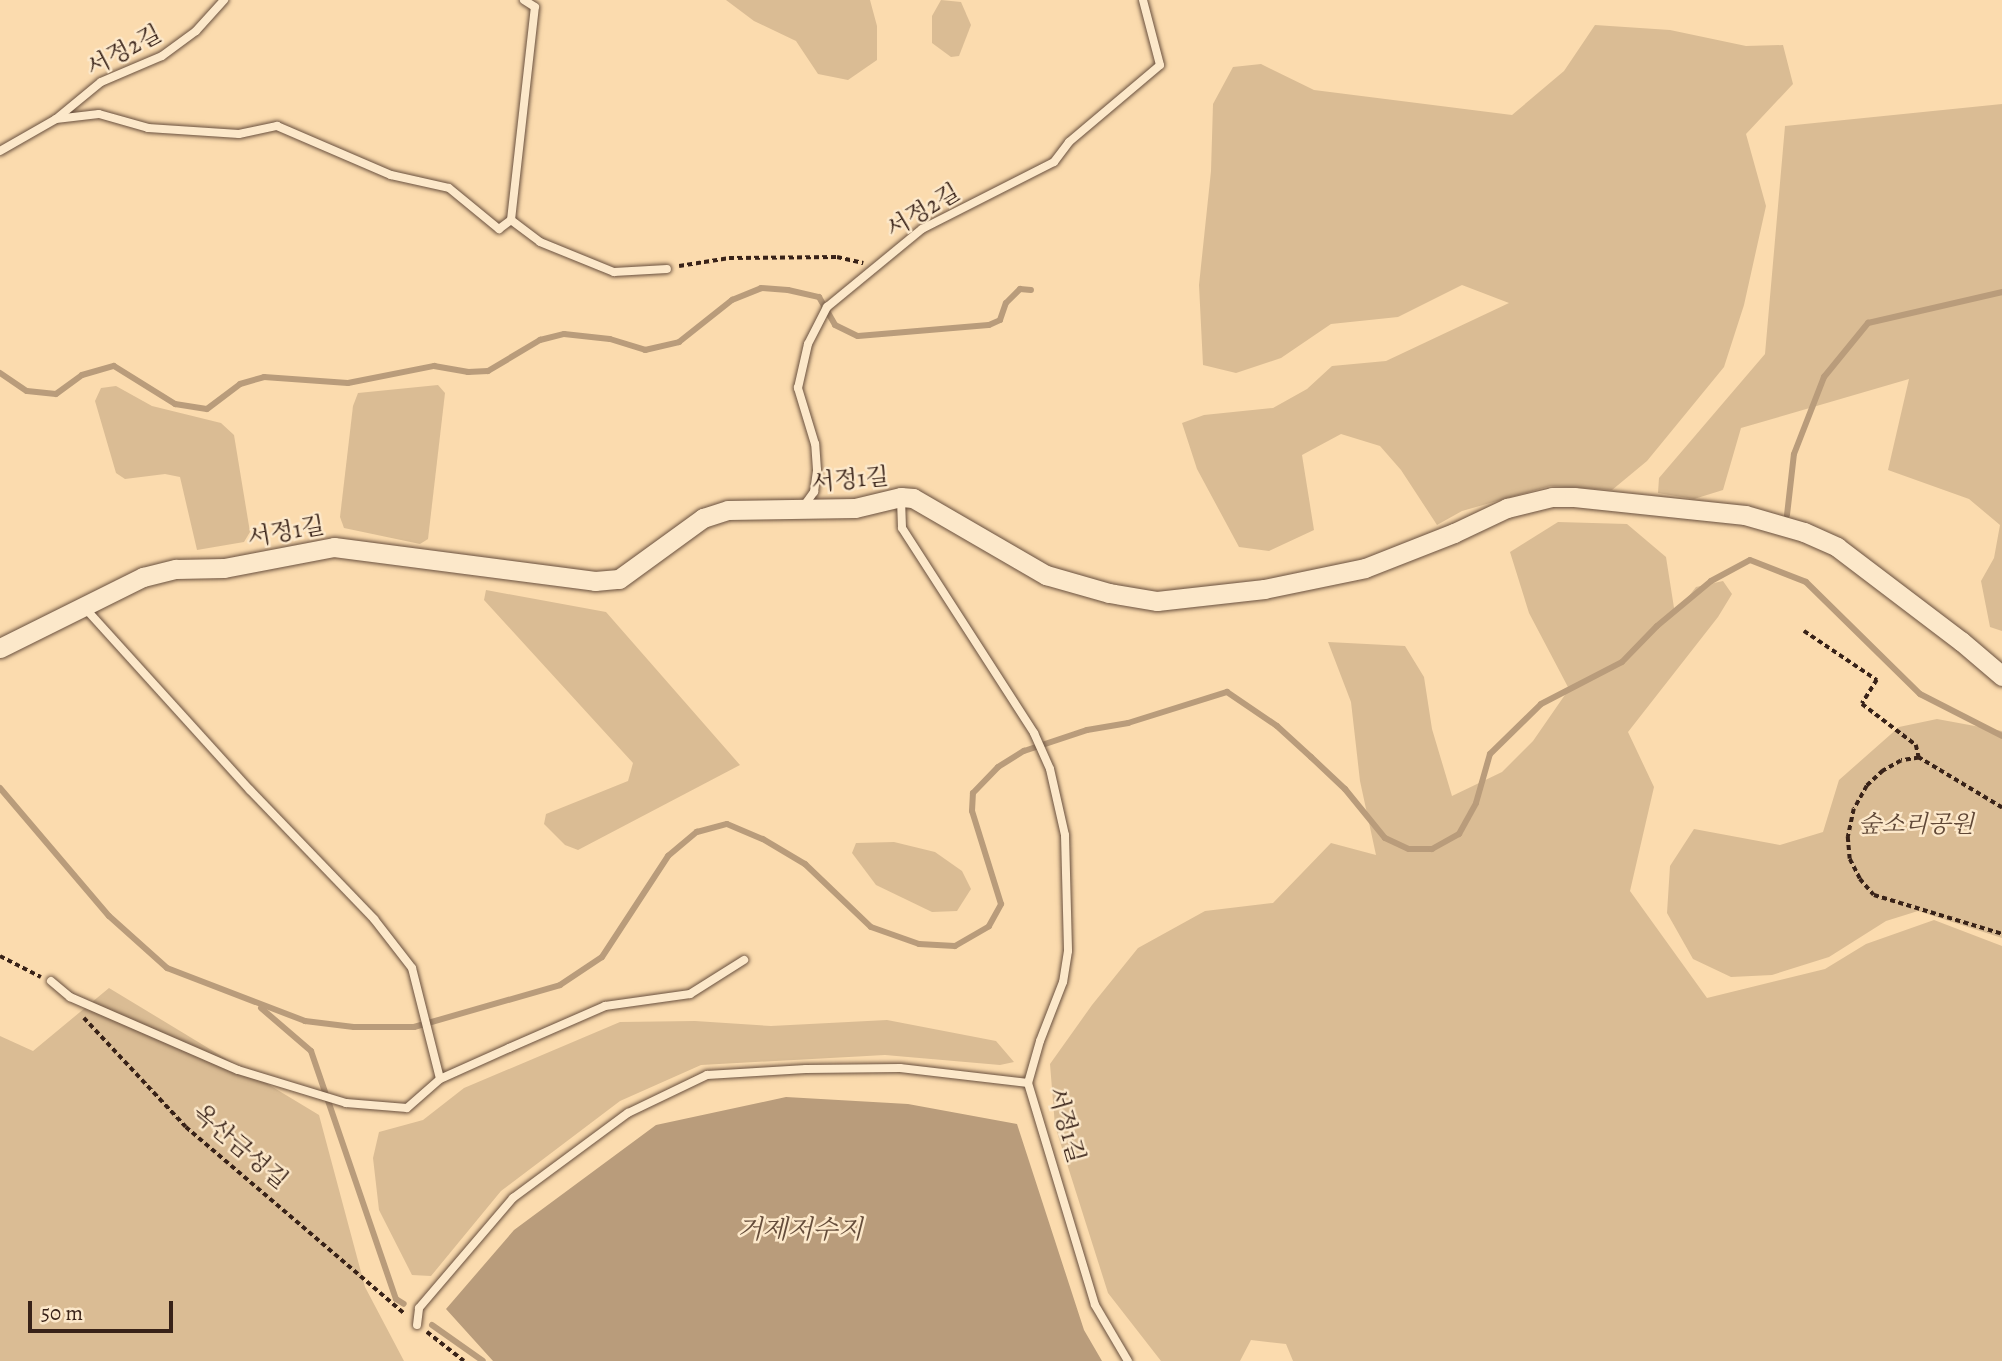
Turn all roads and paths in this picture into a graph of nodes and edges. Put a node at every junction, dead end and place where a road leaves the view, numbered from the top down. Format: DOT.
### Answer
graph roads {
  1 [pos="224,0"];
  2 [pos="524,0"];
  3 [pos="1143,0"];
  4 [pos="56,119"];
  5 [pos="0,151"];
  6 [pos="511,220"];
  7 [pos="874,267"];
  8 [pos="667,269"];
  9 [pos="901,498"];
  10 [pos="802,509"];
  11 [pos="83,606"];
  12 [pos="1804,631"];
  13 [pos="0,648"];
  14 [pos="2002,676"];
  15 [pos="1919,758"];
  16 [pos="2002,808"];
  17 [pos="2002,933"];
  18 [pos="0,956"];
  19 [pos="744,960"];
  20 [pos="51,981"];
  21 [pos="76,1009"];
  22 [pos="440,1079"];
  23 [pos="1028,1083"];
  24 [pos="417,1325"];
  25 [pos="464,1361"];
  26 [pos="1128,1361"];
  1 -- 4 [label="lane, 서정2길"];
  2 -- 6 [label="lane"];
  3 -- 7 [label="lane, 서정2길"];
  4 -- 5 [label="lane, 서정2길"];
  4 -- 6 [label="lane"];
  6 -- 8 [label="lane"];
  7 -- 8 [label="path"];
  7 -- 10 [label="lane, 서정2길"];
  9 -- 10 [label="street, 서정1길"];
  9 -- 14 [label="street"];
  9 -- 23 [label="lane, 서정1길"];
  10 -- 11 [label="street, 서정1길"];
  11 -- 13 [label="street, 서정1길"];
  11 -- 22 [label="lane"];
  12 -- 15 [label="path"];
  15 -- 16 [label="path"];
  15 -- 17 [label="path"];
  18 -- 20 [label="path"];
  19 -- 22 [label="lane"];
  20 -- 22 [label="lane"];
  21 -- 24 [label="path, 옥산금성길"];
  23 -- 24 [label="lane"];
  23 -- 26 [label="lane, 서정1길"];
  24 -- 25 [label="path, 옥산금성길"];
}
